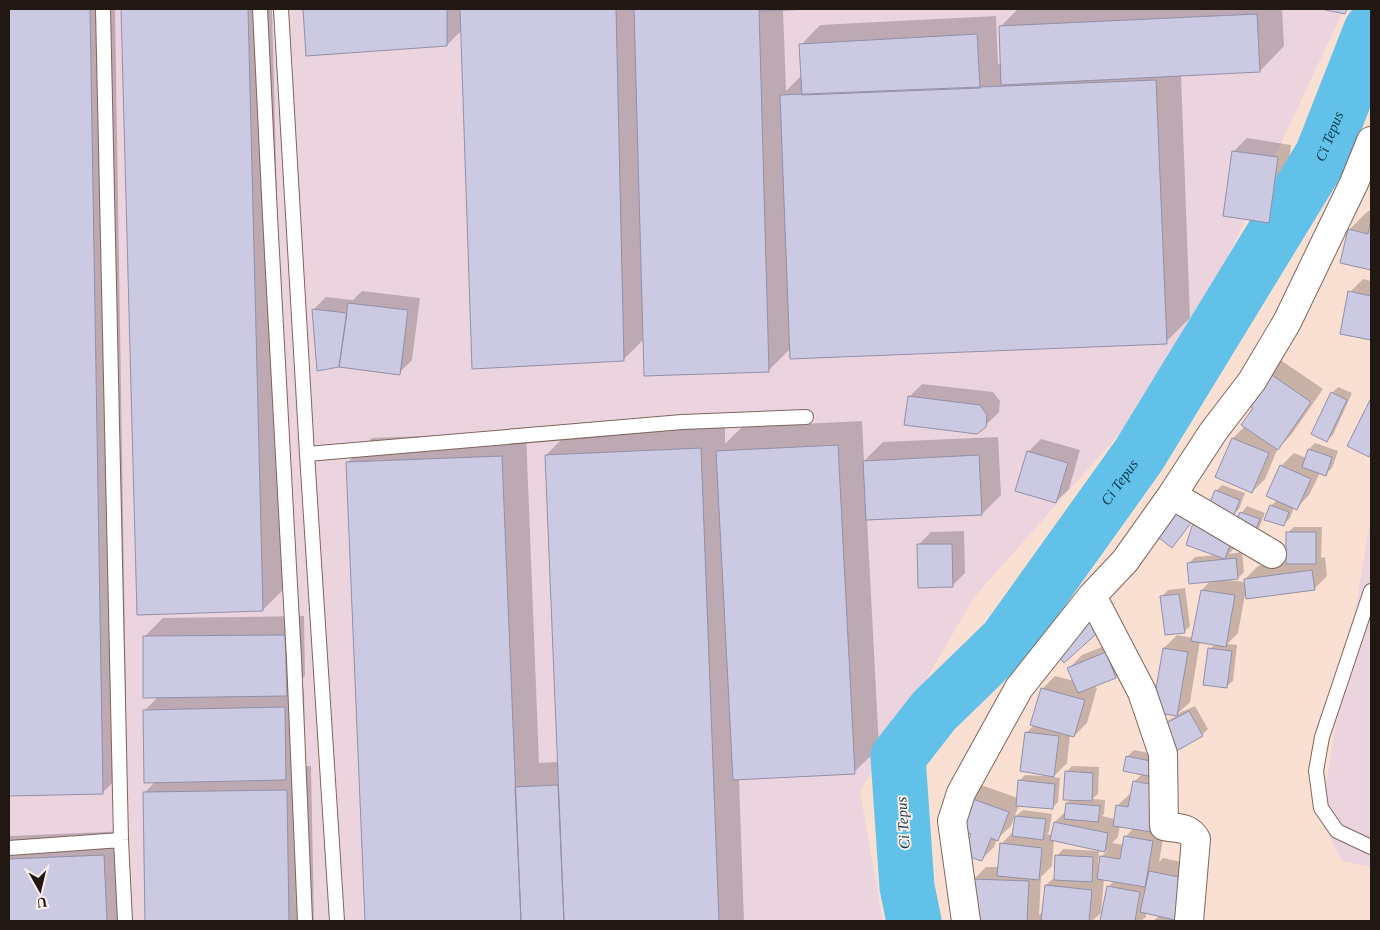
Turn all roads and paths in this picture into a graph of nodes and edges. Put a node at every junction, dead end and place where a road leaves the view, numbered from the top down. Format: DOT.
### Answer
graph roads {
  1 [pos="103,9"];
  2 [pos="260,9"];
  3 [pos="281,9"];
  4 [pos="1371,141"];
  5 [pos="806,417"];
  6 [pos="307,454"];
  7 [pos="1172,495"];
  8 [pos="1272,554"];
  9 [pos="1371,591"];
  10 [pos="1092,596"];
  11 [pos="120,840"];
  12 [pos="1371,847"];
  13 [pos="9,848"];
  14 [pos="125,921"];
  15 [pos="305,921"];
  16 [pos="337,921"];
  17 [pos="966,921"];
  18 [pos="1189,921"];
  1 -- 11 [label="lane"];
  2 -- 15 [label="lane"];
  3 -- 6 [label="lane"];
  4 -- 7 [label="street"];
  5 -- 6 [label="lane"];
  6 -- 16 [label="lane"];
  7 -- 8 [label="street"];
  7 -- 10 [label="street"];
  9 -- 12 [label="lane"];
  10 -- 17 [label="street"];
  10 -- 18 [label="street"];
  11 -- 13 [label="lane"];
  11 -- 14 [label="lane"];
}
